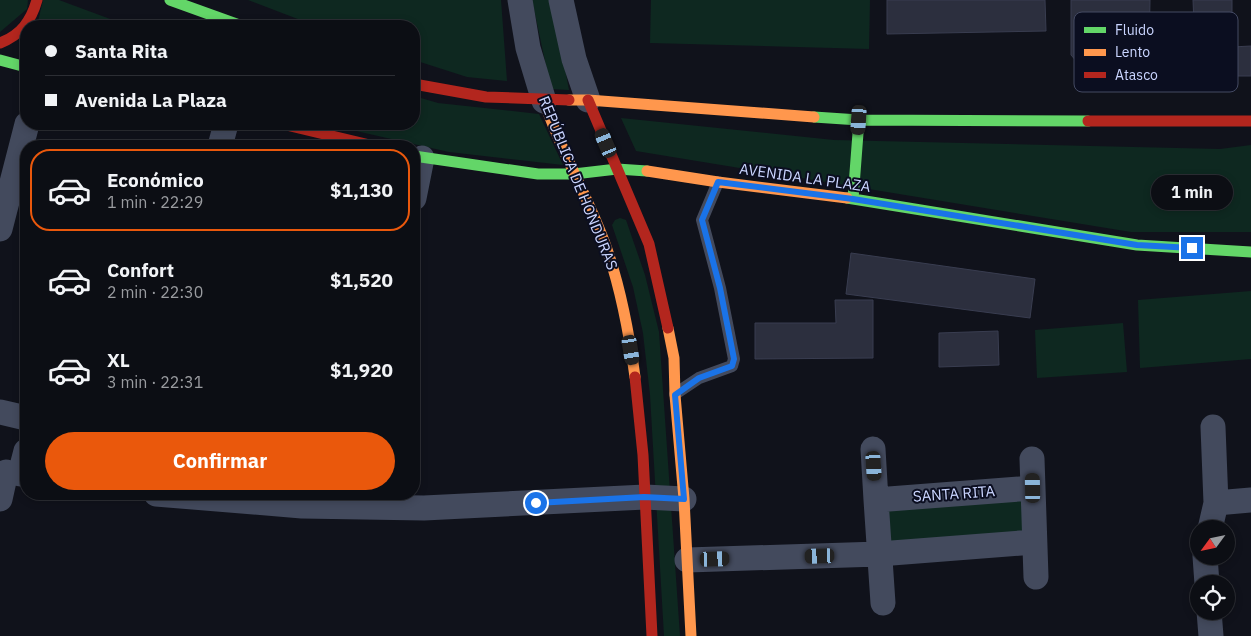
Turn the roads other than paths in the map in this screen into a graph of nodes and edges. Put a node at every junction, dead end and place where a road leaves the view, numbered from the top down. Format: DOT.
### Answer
graph roads {
  1 [pos="37,0"];
  2 [pos="170,0"];
  3 [pos="520,0"];
  4 [pos="561,0"];
  5 [pos="29,20"];
  6 [pos="225,20"];
  7 [pos="20,31"];
  8 [pos="0,43"];
  9 [pos="0,60"];
  10 [pos="20,65"];
  11 [pos="420,85"];
  12 [pos="588,100"];
  13 [pos="544,101"];
  14 [pos="859,120"];
  15 [pos="1251,121"];
  16 [pos="307,130"];
  17 [pos="349,140"];
  18 [pos="20,151"];
  19 [pos="420,157"];
  20 [pos="617,169"];
  21 [pos="574,174"];
  22 [pos="718,182"];
  23 [pos="853,199"];
  24 [pos="0,229"];
  25 [pos="1251,252"];
  26 [pos="675,395"];
  27 [pos="0,412"];
  28 [pos="20,417"];
  29 [pos="1213,427"];
  30 [pos="873,449"];
  31 [pos="1032,459"];
  32 [pos="16,468"];
  33 [pos="1033,488"];
  34 [pos="644,497"];
  35 [pos="684,499"];
  36 [pos="0,500"];
  37 [pos="229,500"];
  38 [pos="876,500"];
  39 [pos="1251,500"];
  40 [pos="1216,503"];
  41 [pos="1212,520"];
  42 [pos="1034,542"];
  43 [pos="879,554"];
  44 [pos="687,560"];
  45 [pos="1036,577"];
  46 [pos="883,603"];
  47 [pos="1210,620"];
  48 [pos="652,636"];
  49 [pos="691,636"];
  50 [pos="1211,636"];
  1 -- 5 [label="main road"];
  2 -- 6 [label="main road"];
  3 -- 13 [label="street, REPÚBLICA DE HONDURAS"];
  4 -- 12 [label="street"];
  7 -- 8 [label="main road"];
  9 -- 10 [label="main road"];
  11 -- 13 [label="main road"];
  12 -- 13 [label="main road"];
  12 -- 14 [label="main road"];
  12 -- 20 [label="main road"];
  13 -- 21 [label="main road, REPÚBLICA DE HONDURAS"];
  14 -- 15 [label="main road"];
  14 -- 23 [label="main road"];
  16 -- 17 [label="main road"];
  18 -- 24 [label="street"];
  19 -- 21 [label="main road, AVENIDA LA PLAZA"];
  20 -- 21 [label="main road, AVENIDA LA PLAZA"];
  20 -- 22 [label="main road, AVENIDA LA PLAZA"];
  20 -- 26 [label="main road"];
  21 -- 34 [label="main road, REPÚBLICA DE HONDURAS"];
  22 -- 23 [label="main road, AVENIDA LA PLAZA"];
  22 -- 26 [label="lane"];
  23 -- 25 [label="main road, AVENIDA LA PLAZA"];
  26 -- 35 [label="main road"];
  27 -- 28 [label="street"];
  29 -- 40 [label="street"];
  30 -- 38 [label="street"];
  31 -- 33 [label="street"];
  32 -- 36 [label="street"];
  33 -- 38 [label="street, SANTA RITA"];
  33 -- 42 [label="street"];
  34 -- 35 [label="street"];
  34 -- 37 [label="street"];
  34 -- 48 [label="main road, REPÚBLICA DE HONDURAS"];
  35 -- 44 [label="main road"];
  38 -- 43 [label="street"];
  39 -- 40 [label="street"];
  40 -- 41 [label="street"];
  42 -- 43 [label="street"];
  42 -- 45 [label="street"];
  43 -- 44 [label="street"];
  43 -- 46 [label="street"];
  44 -- 49 [label="main road"];
  47 -- 50 [label="street"];
}
